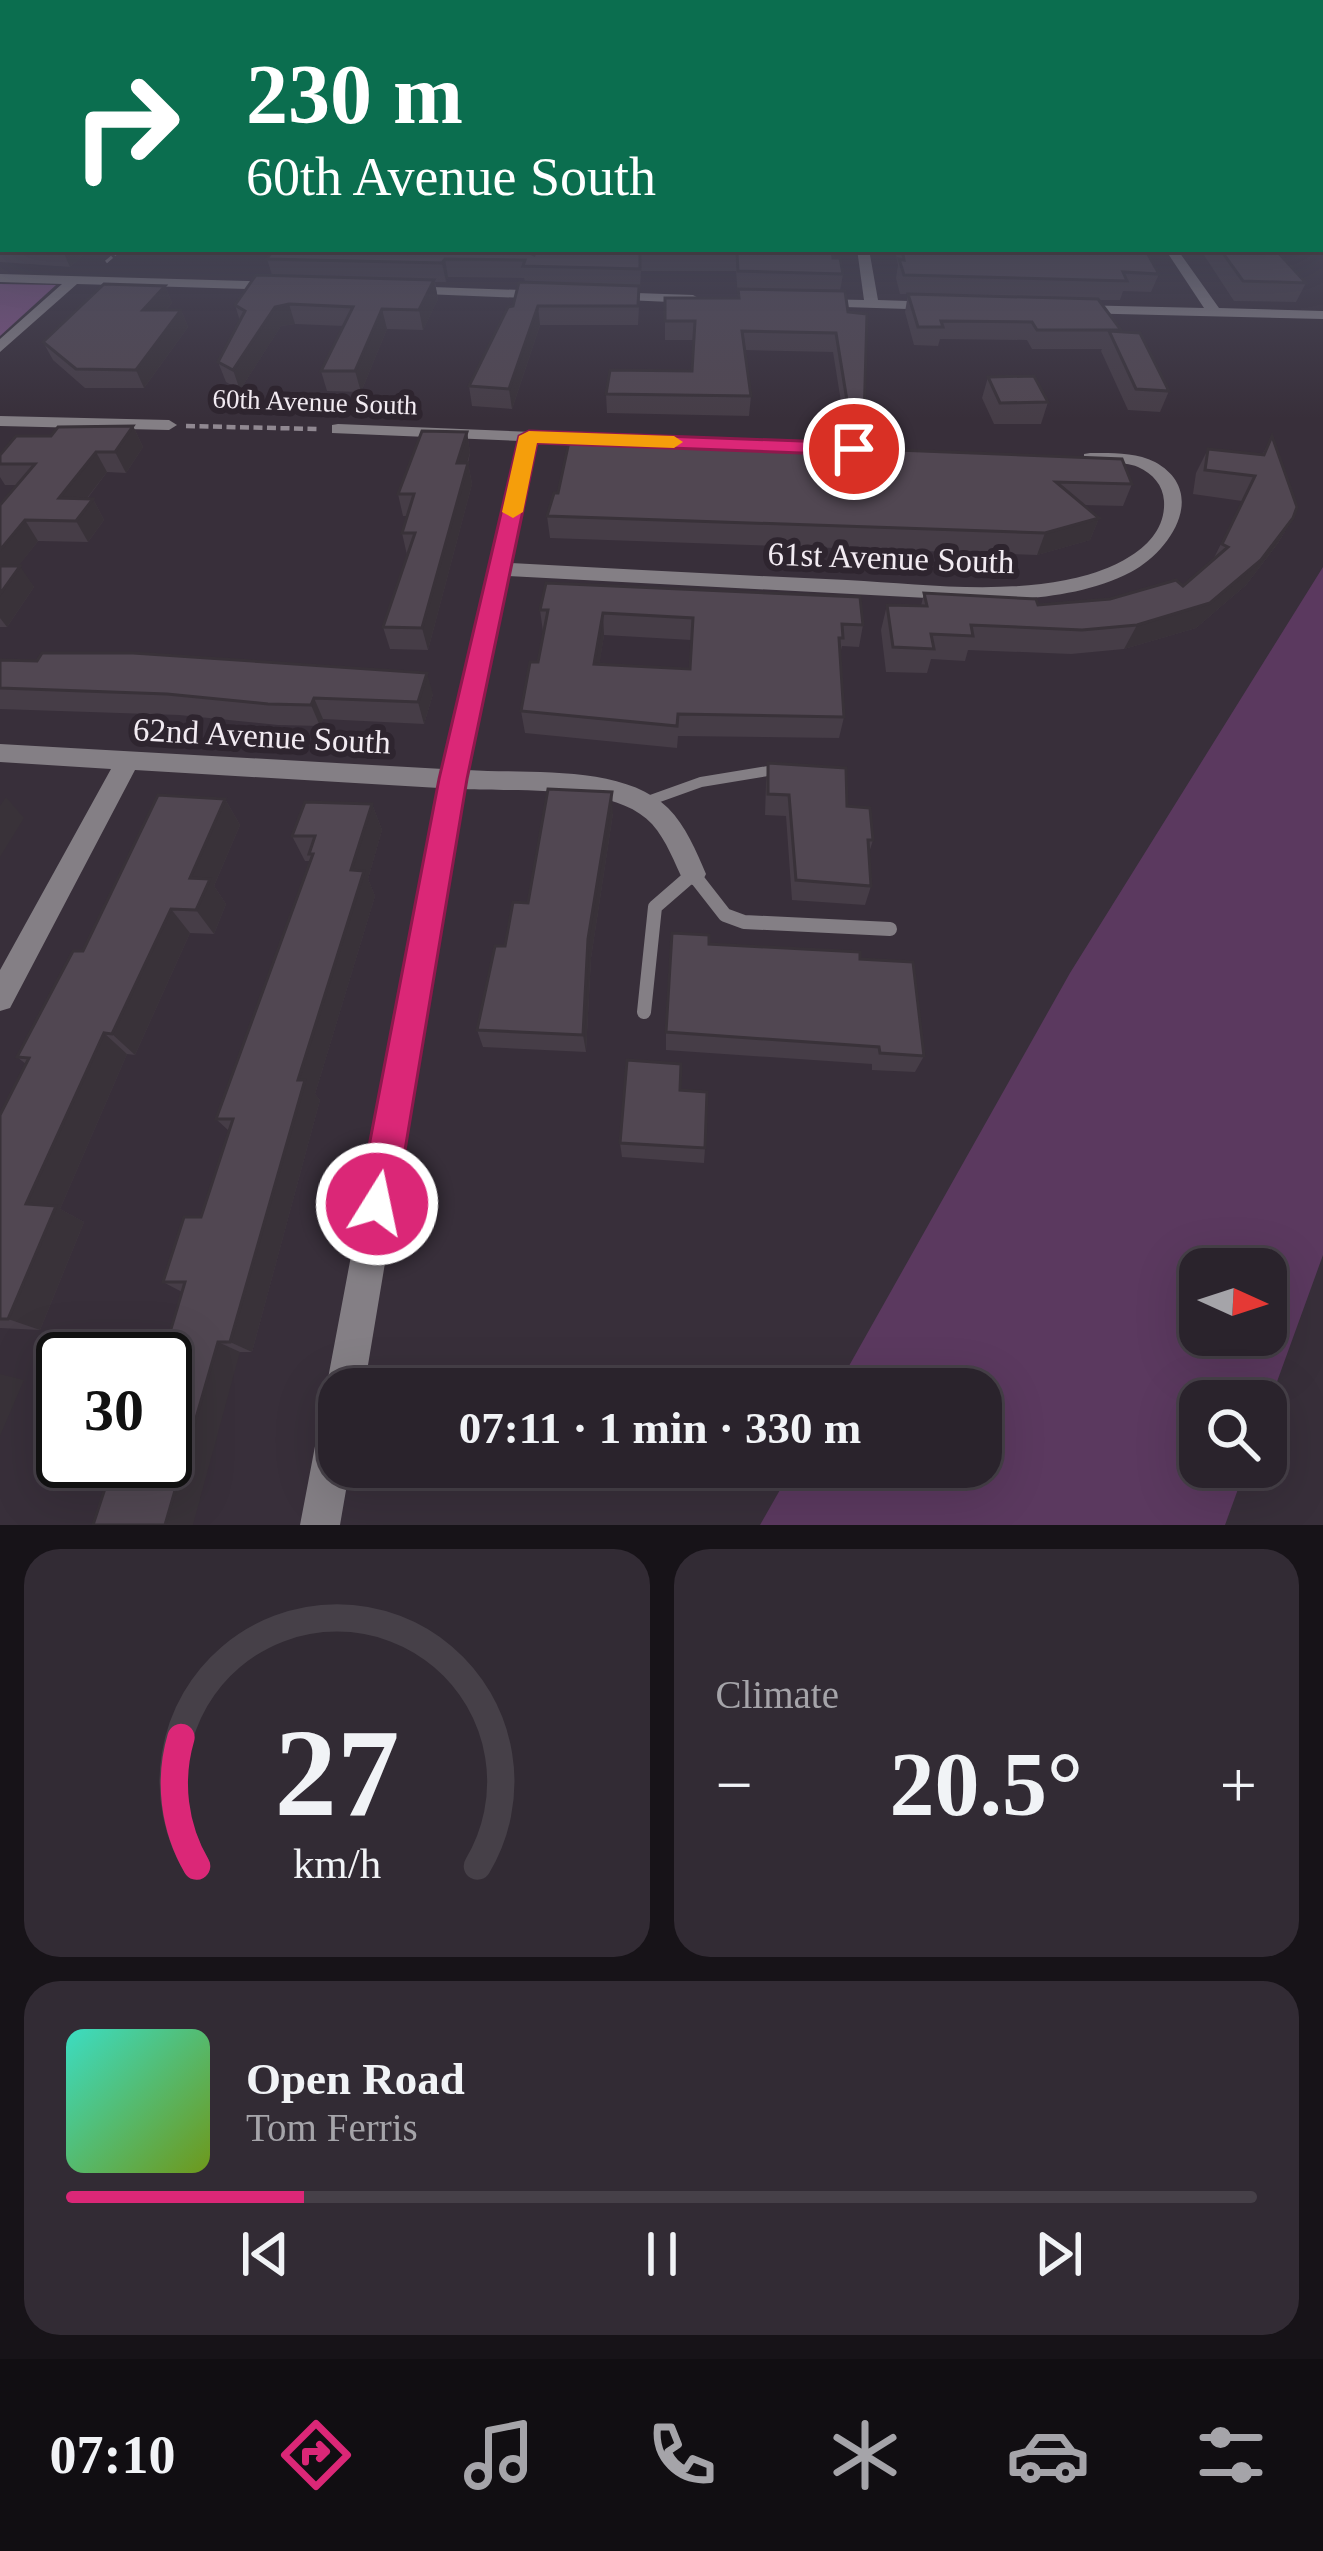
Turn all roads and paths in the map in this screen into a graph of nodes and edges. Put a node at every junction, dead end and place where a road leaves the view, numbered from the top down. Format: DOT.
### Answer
graph roads {
  1 [pos="868,277"];
  2 [pos="1191,277"];
  3 [pos="0,278"];
  4 [pos="74,280"];
  5 [pos="300,287"];
  6 [pos="395,290"];
  7 [pos="562,295"];
  8 [pos="586,296"];
  9 [pos="705,299"];
  10 [pos="800,302"];
  11 [pos="872,304"];
  12 [pos="963,307"];
  13 [pos="1055,309"];
  14 [pos="1215,313"];
  15 [pos="1323,315"];
  16 [pos="0,347"];
  17 [pos="0,421"];
  18 [pos="169,425"];
  19 [pos="338,429"];
  20 [pos="529,436"];
  21 [pos="622,440"];
  22 [pos="1063,457"];
  23 [pos="501,569"];
  24 [pos="0,753"];
  25 [pos="128,760"];
  26 [pos="790,768"];
  27 [pos="453,779"];
  28 [pos="647,801"];
  29 [pos="693,874"];
  30 [pos="890,929"];
  31 [pos="0,998"];
  32 [pos="644,1012"];
  33 [pos="349,1368"];
  34 [pos="327,1488"];
  35 [pos="320,1525"];
  1 -- 11 [label="street"];
  2 -- 14 [label="street"];
  3 -- 4 [label="street"];
  4 -- 5 [label="street"];
  4 -- 16 [label="street"];
  6 -- 7 [label="street"];
  8 -- 9 [label="street"];
  10 -- 11 [label="street"];
  11 -- 12 [label="street"];
  13 -- 14 [label="street"];
  14 -- 15 [label="street"];
  17 -- 18 [label="street, 60th Avenue South"];
  18 -- 19 [label="path, 60th Avenue South"];
  19 -- 20 [label="street, 60th Avenue South"];
  20 -- 21 [label="street, 60th Avenue South"];
  20 -- 23 [label="street"];
  22 -- 23 [label="street, 61st Avenue South"];
  23 -- 27 [label="street"];
  24 -- 25 [label="street, 62nd Avenue South"];
  25 -- 27 [label="street, 62nd Avenue South"];
  25 -- 31 [label="street"];
  26 -- 28 [label="lane"];
  27 -- 28 [label="street, 62nd Avenue South"];
  27 -- 33 [label="street"];
  28 -- 29 [label="street"];
  29 -- 30 [label="lane"];
  29 -- 32 [label="lane"];
  34 -- 35 [label="street"];
}
